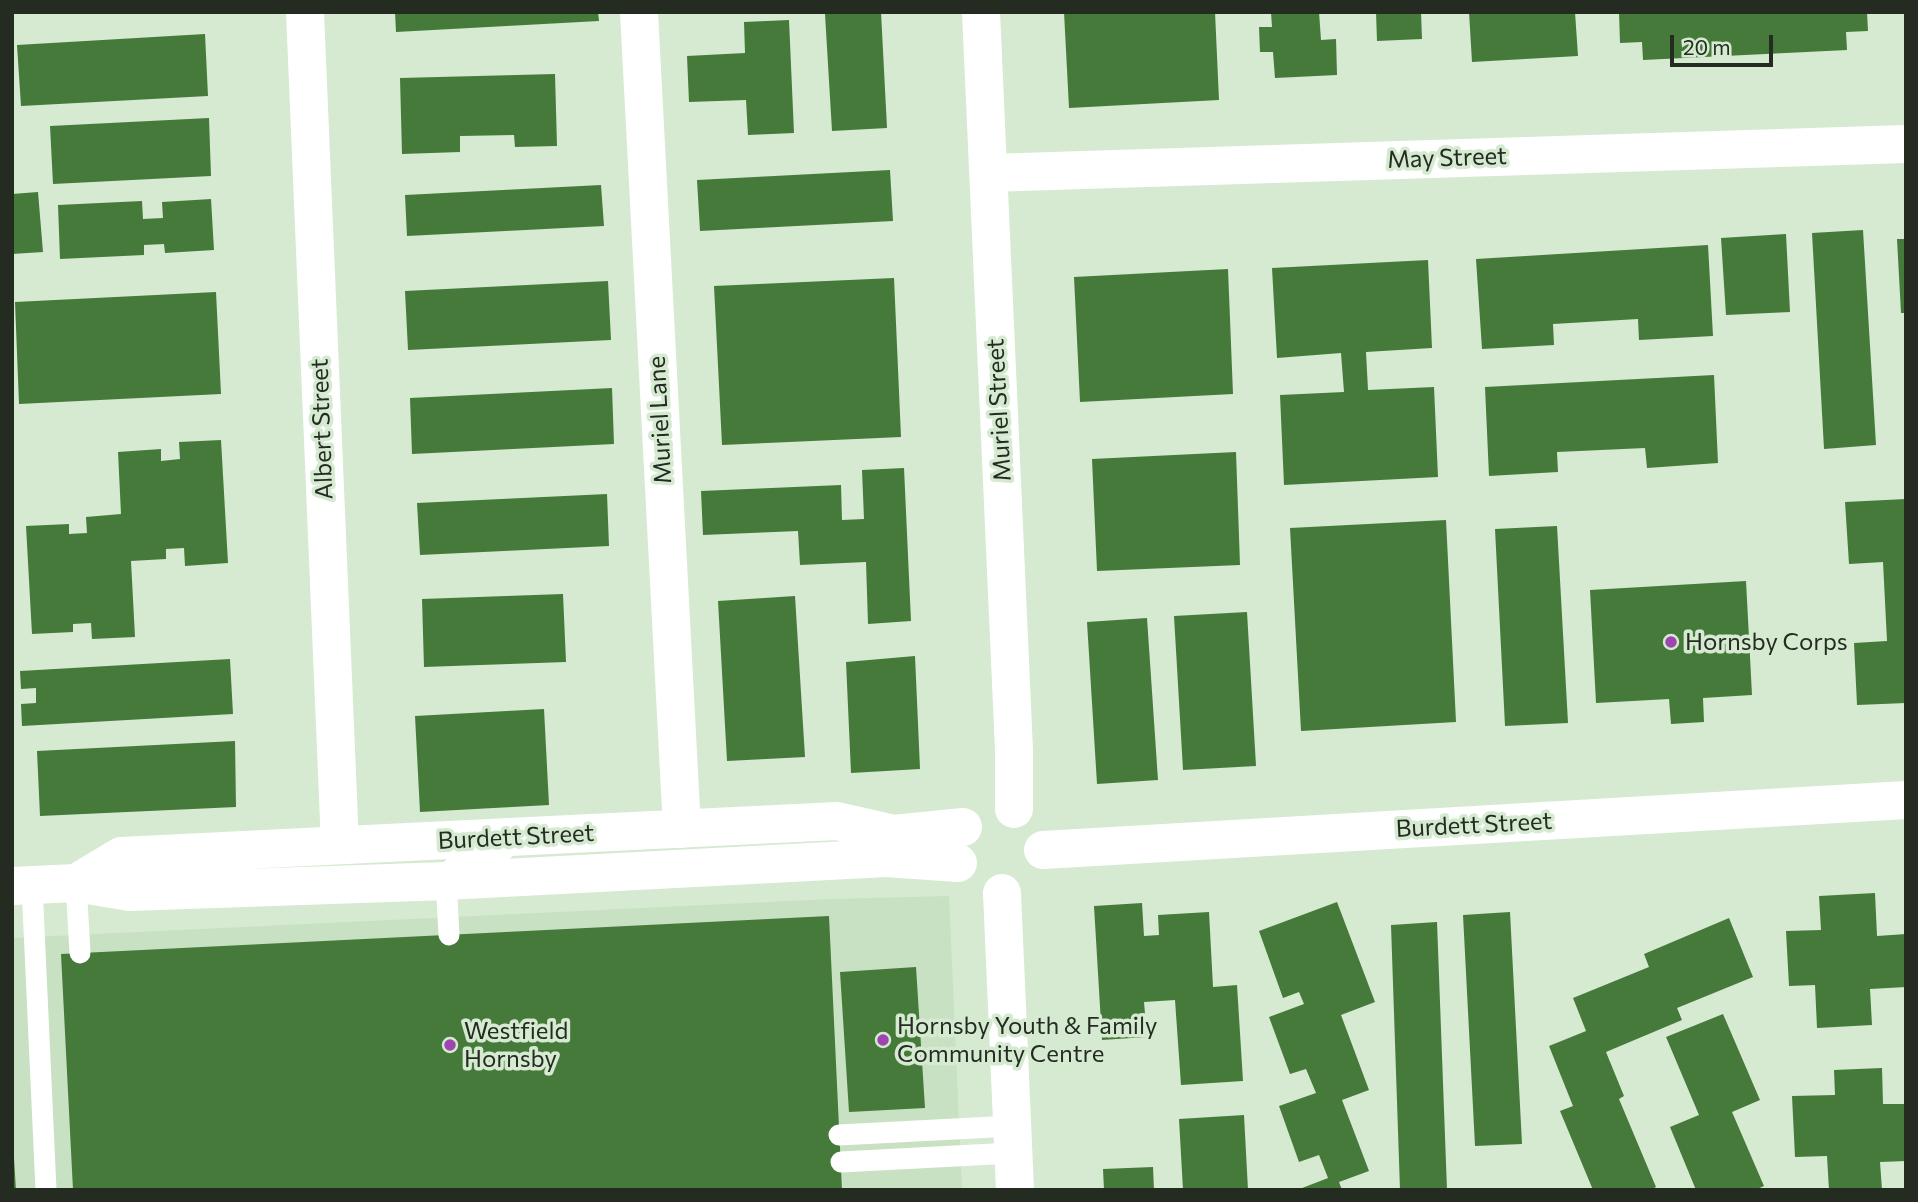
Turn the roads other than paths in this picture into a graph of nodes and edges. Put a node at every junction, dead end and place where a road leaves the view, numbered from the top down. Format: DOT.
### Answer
graph roads {
  1 [pos="305,12"];
  2 [pos="639,12"];
  3 [pos="981,12"];
  4 [pos="1906,144"];
  5 [pos="989,173"];
  6 [pos="1906,800"];
  7 [pos="1014,809"];
  8 [pos="682,829"];
  9 [pos="599,833"];
  10 [pos="340,845"];
  11 [pos="960,845"];
  12 [pos="1042,850"];
  13 [pos="446,881"];
  14 [pos="76,883"];
  15 [pos="22,886"];
  16 [pos="1002,892"];
  17 [pos="449,935"];
  18 [pos="80,953"];
  19 [pos="839,1135"];
  20 [pos="1013,1157"];
  21 [pos="841,1162"];
  22 [pos="46,1190"];
  1 -- 10 [label="street, Albert Street"];
  2 -- 8 [label="street, Muriel Lane"];
  3 -- 5 [label="street, Muriel Street"];
  4 -- 5 [label="street, May Street"];
  5 -- 7 [label="street, Muriel Street"];
  6 -- 12 [label="street, Burdett Street"];
  7 -- 11 [label="street"];
  7 -- 12 [label="street"];
  8 -- 9 [label="street, Burdett Street"];
  8 -- 11 [label="street, Burdett Street"];
  9 -- 10 [label="street, Burdett Street"];
  9 -- 13 [label="lane"];
  10 -- 14 [label="street, Burdett Street"];
  11 -- 13 [label="street, Burdett Street"];
  11 -- 16 [label="street"];
  12 -- 16 [label="street"];
  13 -- 14 [label="street, Burdett Street"];
  13 -- 17 [label="lane"];
  14 -- 15 [label="street, Burdett Street"];
  14 -- 18 [label="lane"];
  15 -- 22 [label="lane"];
  16 -- 20 [label="street"];
  19 -- 20 [label="lane"];
  20 -- 21 [label="lane"];
}
